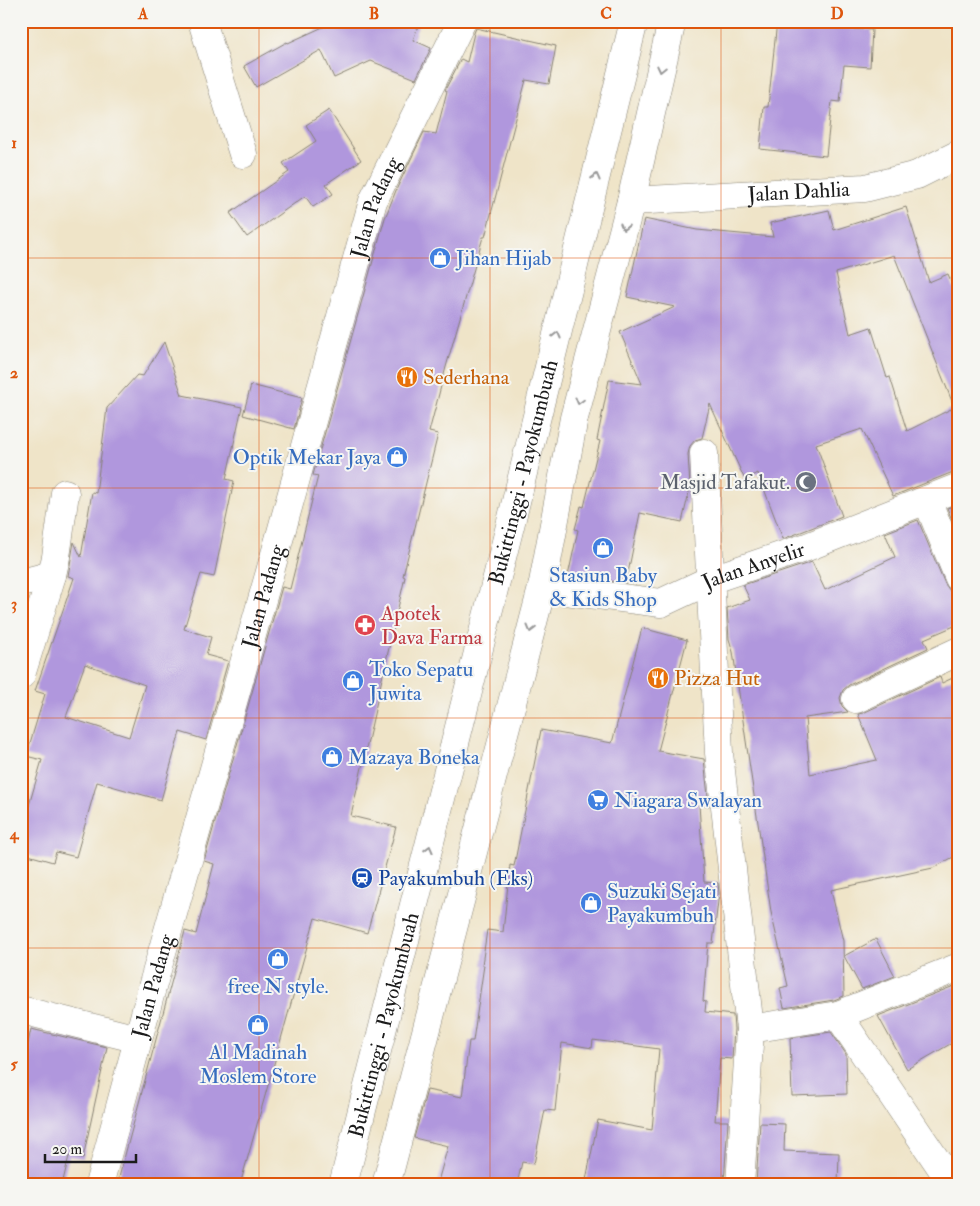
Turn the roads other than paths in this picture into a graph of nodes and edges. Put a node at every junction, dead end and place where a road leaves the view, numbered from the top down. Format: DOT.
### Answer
graph roads {
  1 [pos="202,21"];
  2 [pos="462,21"];
  3 [pos="634,21"];
  4 [pos="672,21"];
  5 [pos="243,154"];
  6 [pos="959,154"];
  7 [pos="631,201"];
  8 [pos="704,453"];
  9 [pos="959,487"];
  10 [pos="65,493"];
  11 [pos="927,500"];
  12 [pos="52,575"];
  13 [pos="959,578"];
  14 [pos="710,580"];
  15 [pos="21,583"];
  16 [pos="542,588"];
  17 [pos="959,651"];
  18 [pos="21,675"];
  19 [pos="856,699"];
  20 [pos="959,967"];
  21 [pos="21,1010"];
  22 [pos="838,1015"];
  23 [pos="750,1029"];
  24 [pos="138,1039"];
  25 [pos="99,1185"];
  26 [pos="343,1185"];
  27 [pos="386,1185"];
  28 [pos="740,1185"];
  29 [pos="953,1185"];
  1 -- 5 [label="main road"];
  2 -- 24 [label="main road, Jalan Padang"];
  26 -- 3 [label="main road, Bukittinggi - Payokumbuah, one-way"];
  4 -- 7 [label="main road, Bukittinggi - Payokumbuah, one-way"];
  6 -- 7 [label="main road, Jalan Dahlia"];
  7 -- 16 [label="main road, Bukittinggi - Payokumbuah, one-way"];
  8 -- 14 [label="main road"];
  9 -- 11 [label="main road, Jalan Anyelir"];
  10 -- 12 [label="main road"];
  11 -- 13 [label="main road"];
  11 -- 14 [label="main road, Jalan Anyelir"];
  12 -- 15 [label="main road"];
  12 -- 18 [label="main road"];
  14 -- 16 [label="main road, Jalan Anyelir"];
  14 -- 23 [label="main road"];
  16 -- 27 [label="main road, Bukittinggi - Payokumbuah, one-way"];
  17 -- 19 [label="main road"];
  20 -- 22 [label="main road"];
  21 -- 24 [label="main road"];
  22 -- 23 [label="main road"];
  22 -- 29 [label="main road"];
  23 -- 28 [label="main road"];
  24 -- 25 [label="main road, Jalan Padang"];
}
